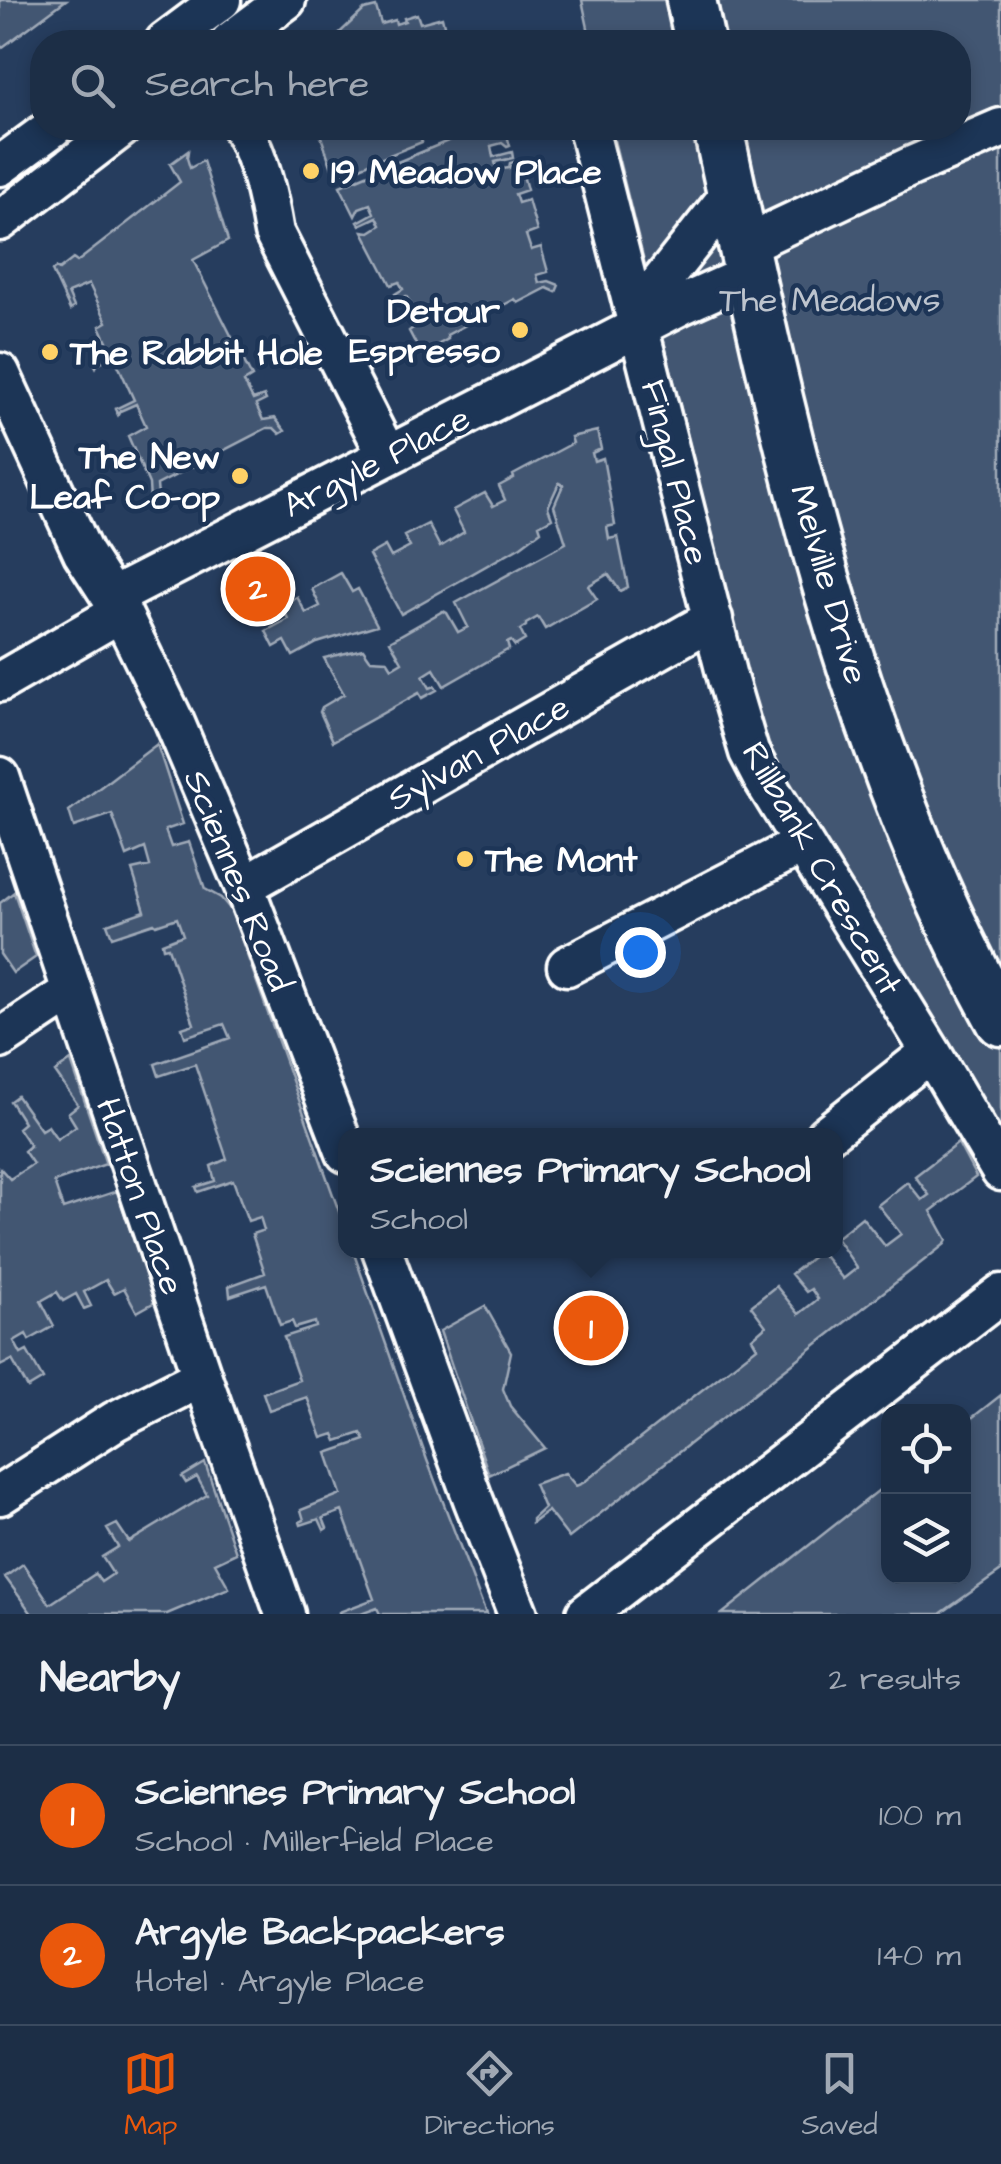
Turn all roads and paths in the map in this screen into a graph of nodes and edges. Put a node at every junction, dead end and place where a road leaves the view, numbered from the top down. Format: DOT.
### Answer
graph roads {
  1 [pos="221,0"];
  2 [pos="286,0"];
  3 [pos="692,0"];
  4 [pos="181,30"];
  5 [pos="246,30"];
  6 [pos="698,30"];
  7 [pos="1001,128"];
  8 [pos="36,140"];
  9 [pos="105,140"];
  10 [pos="249,140"];
  11 [pos="591,140"];
  12 [pos="721,140"];
  13 [pos="0,166"];
  14 [pos="732,192"];
  15 [pos="0,221"];
  16 [pos="747,260"];
  17 [pos="640,326"];
  18 [pos="0,373"];
  19 [pos="387,455"];
  20 [pos="117,604"];
  21 [pos="713,619"];
  22 [pos="0,682"];
  23 [pos="0,777"];
  24 [pos="803,844"];
  25 [pos="244,886"];
  26 [pos="567,966"];
  27 [pos="72,991"];
  28 [pos="1001,1022"];
  29 [pos="0,1040"];
  30 [pos="932,1052"];
  31 [pos="836,1128"];
  32 [pos="338,1132"];
  33 [pos="1001,1171"];
  34 [pos="385,1258"];
  35 [pos="1001,1294"];
  36 [pos="202,1377"];
  37 [pos="0,1495"];
  38 [pos="284,1614"];
  39 [pos="518,1614"];
  40 [pos="586,1614"];
  1 -- 4 [label="street"];
  2 -- 5 [label="street"];
  3 -- 6 [label="main road"];
  7 -- 16 [label="street, Argyle Place"];
  8 -- 13 [label="street"];
  9 -- 15 [label="street"];
  10 -- 19 [label="street"];
  11 -- 17 [label="street, Fingal Place"];
  12 -- 14 [label="main road, Melville Drive"];
  14 -- 16 [label="main road, Melville Drive"];
  14 -- 17 [label="street"];
  16 -- 17 [label="street, Argyle Place"];
  16 -- 28 [label="main road, Melville Drive"];
  17 -- 19 [label="street, Argyle Place"];
  17 -- 21 [label="street, Fingal Place"];
  18 -- 20 [label="street, Sciennes Road"];
  19 -- 20 [label="street, Argyle Place"];
  20 -- 22 [label="street, Argyle Place"];
  20 -- 25 [label="street, Sciennes Road"];
  21 -- 24 [label="street, Rillbank Crescent"];
  21 -- 25 [label="street, Sylvan Place"];
  23 -- 27 [label="street, Hatton Place"];
  24 -- 26 [label="street"];
  24 -- 30 [label="street, Rillbank Crescent"];
  25 -- 32 [label="street, Sciennes Road"];
  27 -- 29 [label="street"];
  27 -- 36 [label="street, Hatton Place"];
  30 -- 31 [label="street"];
  30 -- 33 [label="street, Rillbank Crescent"];
  34 -- 39 [label="street"];
  35 -- 40 [label="street"];
  36 -- 37 [label="street"];
  36 -- 38 [label="street, Hatton Place"];
}
